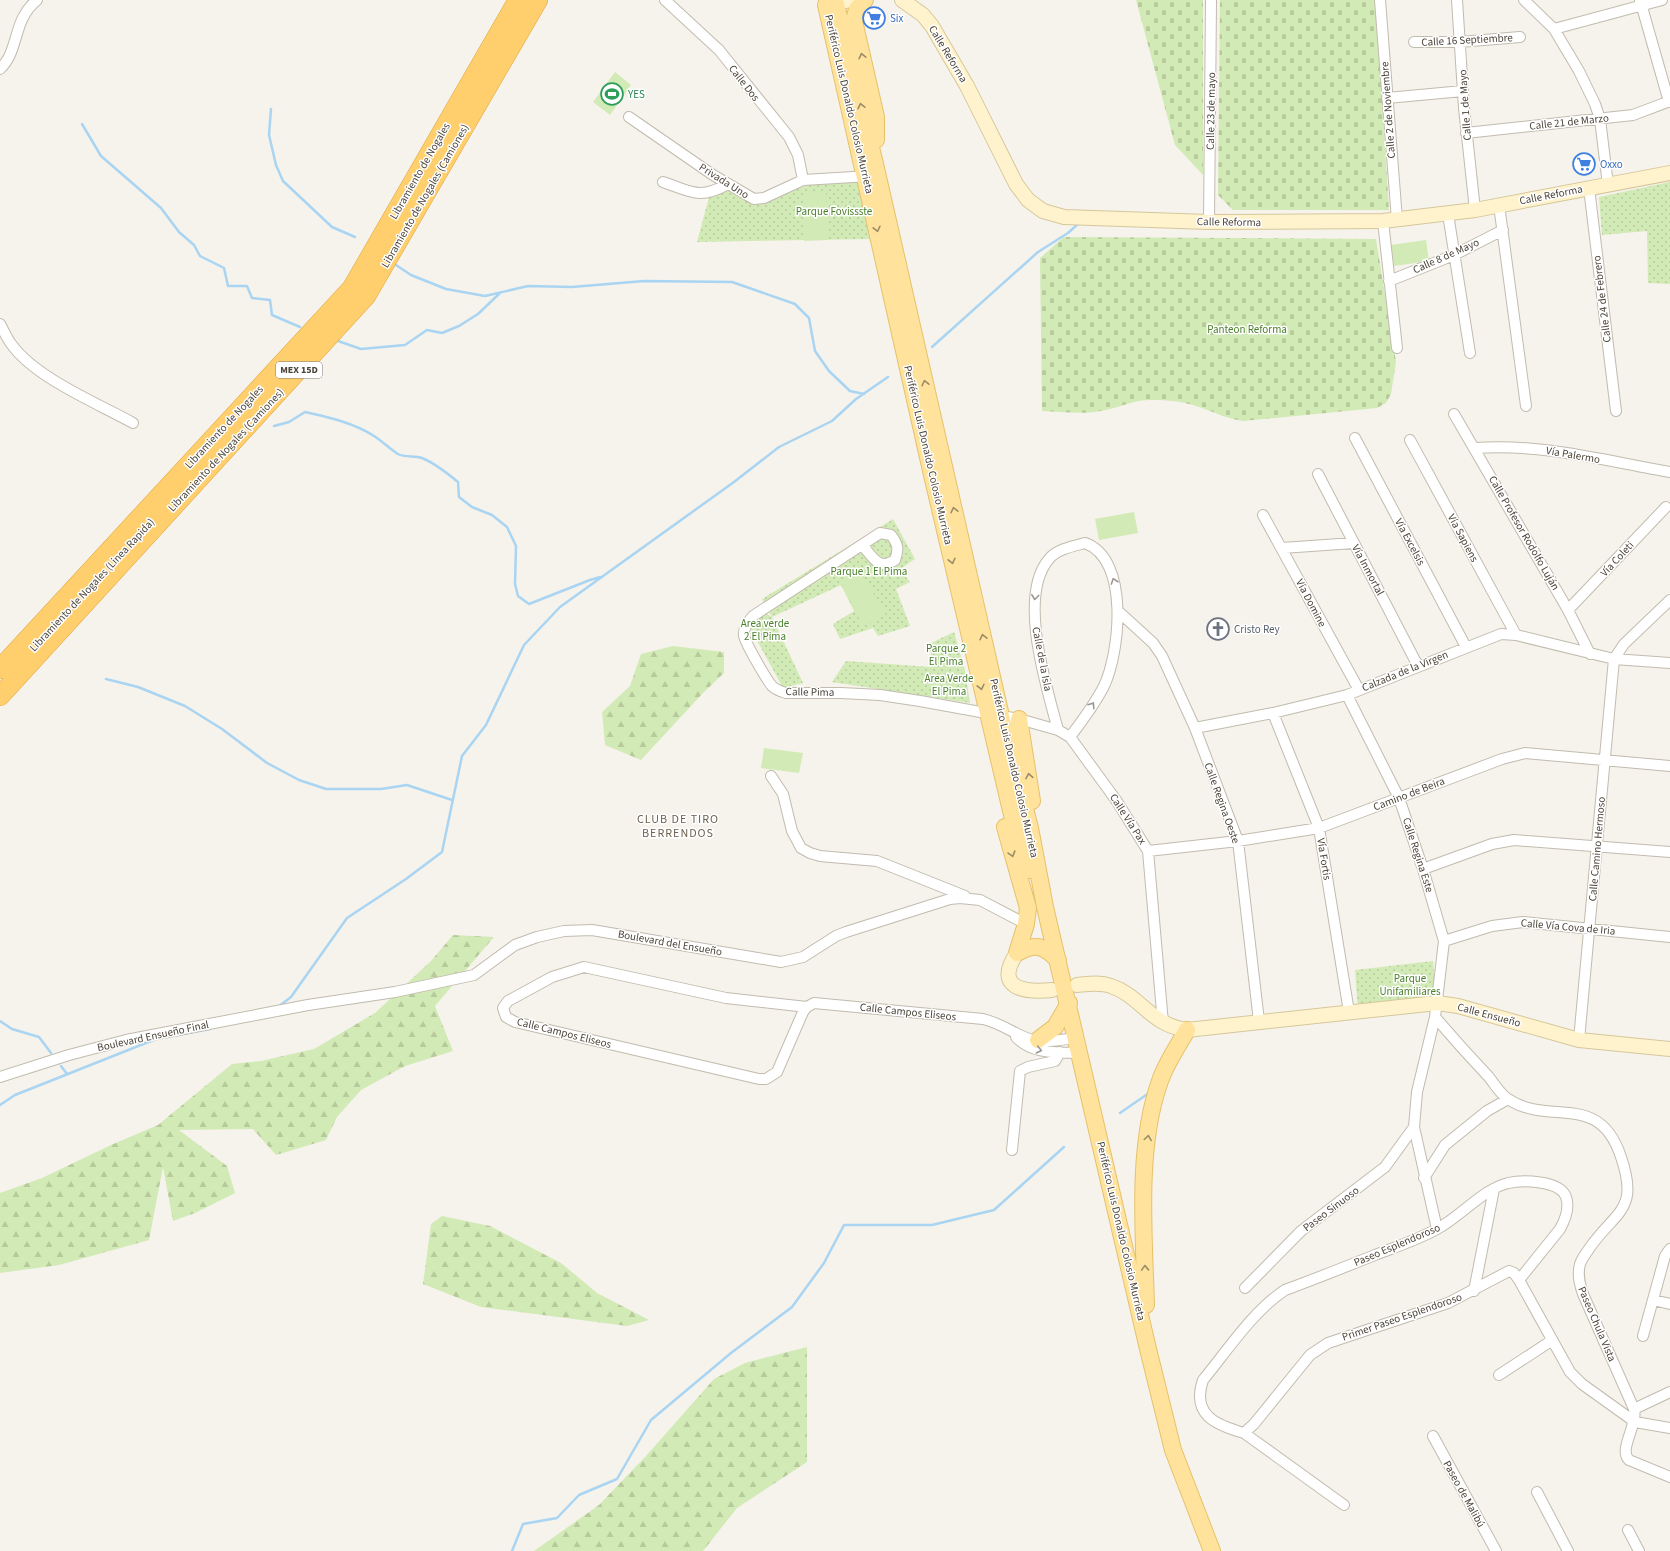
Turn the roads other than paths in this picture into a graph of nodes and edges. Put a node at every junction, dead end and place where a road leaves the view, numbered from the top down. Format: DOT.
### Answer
graph roads {
  1 [pos="37,0"];
  2 [pos="506,0"];
  3 [pos="518,0"];
  4 [pos="531,0"];
  5 [pos="538,0"];
  6 [pos="665,0"];
  7 [pos="865,0"];
  8 [pos="902,0"];
  9 [pos="1211,0"];
  10 [pos="1380,0"];
  11 [pos="1457,0"];
  12 [pos="1524,0"];
  13 [pos="1662,0"];
  14 [pos="835,2"];
  15 [pos="1641,3"];
  16 [pos="1554,30"];
  17 [pos="1520,37"];
  18 [pos="1414,42"];
  19 [pos="1460,42"];
  20 [pos="0,69"];
  21 [pos="1463,91"];
  22 [pos="1387,98"];
  23 [pos="1669,102"];
  24 [pos="629,117"];
  25 [pos="1600,119"];
  26 [pos="1466,133"];
  27 [pos="872,172"];
  28 [pos="1670,173"];
  29 [pos="803,180"];
  30 [pos="663,182"];
  31 [pos="728,184"];
  32 [pos="1608,185"];
  33 [pos="1589,188"];
  34 [pos="1499,205"];
  35 [pos="1475,210"];
  36 [pos="1448,214"];
  37 [pos="1390,221"];
  38 [pos="1210,222"];
  39 [pos="1503,230"];
  40 [pos="1454,255"];
  41 [pos="1389,281"];
  42 [pos="0,324"];
  43 [pos="1397,348"];
  44 [pos="1470,353"];
  45 [pos="1526,406"];
  46 [pos="1616,410"];
  47 [pos="1454,414"];
  48 [pos="133,423"];
  49 [pos="1355,438"];
  50 [pos="1410,440"];
  51 [pos="1475,448"];
  52 [pos="1670,472"];
  53 [pos="1318,474"];
  54 [pos="1668,507"];
  55 [pos="1264,515"];
  56 [pos="1354,543"];
  57 [pos="862,545"];
  58 [pos="1282,548"];
  59 [pos="1670,600"];
  60 [pos="1568,610"];
  61 [pos="1118,611"];
  62 [pos="1516,635"];
  63 [pos="1466,646"];
  64 [pos="1590,654"];
  65 [pos="0,656"];
  66 [pos="1614,659"];
  67 [pos="1670,663"];
  68 [pos="1418,666"];
  69 [pos="0,669"];
  70 [pos="0,685"];
  71 [pos="1359,690"];
  72 [pos="1347,695"];
  73 [pos="0,696"];
  74 [pos="1273,713"];
  75 [pos="994,715"];
  76 [pos="1019,719"];
  77 [pos="1195,728"];
  78 [pos="1058,730"];
  79 [pos="1070,737"];
  80 [pos="1604,760"];
  81 [pos="1670,766"];
  82 [pos="771,776"];
  83 [pos="1006,789"];
  84 [pos="1399,798"];
  85 [pos="1319,828"];
  86 [pos="1023,830"];
  87 [pos="1238,841"];
  88 [pos="1597,846"];
  89 [pos="1148,851"];
  90 [pos="1670,852"];
  91 [pos="1423,869"];
  92 [pos="970,898"];
  93 [pos="1026,924"];
  94 [pos="1589,930"];
  95 [pos="1670,937"];
  96 [pos="1444,941"];
  97 [pos="1017,953"];
  98 [pos="1058,960"];
  99 [pos="1077,985"];
  100 [pos="1052,990"];
  101 [pos="1437,1003"];
  102 [pos="1069,1004"];
  103 [pos="308,1005"];
  104 [pos="807,1006"];
  105 [pos="1349,1012"];
  106 [pos="1435,1018"];
  107 [pos="1259,1021"];
  108 [pos="1163,1023"];
  109 [pos="1187,1030"];
  110 [pos="1579,1040"];
  111 [pos="1030,1041"];
  112 [pos="1078,1046"];
  113 [pos="1670,1049"];
  114 [pos="1060,1052"];
  115 [pos="0,1077"];
  116 [pos="1508,1099"];
  117 [pos="1414,1127"];
  118 [pos="1012,1150"];
  119 [pos="1424,1178"];
  120 [pos="1494,1189"];
  121 [pos="1436,1229"];
  122 [pos="1670,1249"];
  123 [pos="1519,1280"];
  124 [pos="1245,1288"];
  125 [pos="1474,1291"];
  126 [pos="1653,1300"];
  127 [pos="1670,1304"];
  128 [pos="1643,1336"];
  129 [pos="1551,1341"];
  130 [pos="1148,1349"];
  131 [pos="1499,1375"];
  132 [pos="1670,1392"];
  133 [pos="1635,1415"];
  134 [pos="1670,1428"];
  135 [pos="1244,1433"];
  136 [pos="1433,1436"];
  137 [pos="1670,1477"];
  138 [pos="1537,1492"];
  139 [pos="1344,1505"];
  140 [pos="1628,1530"];
  141 [pos="1212,1551"];
  142 [pos="1496,1551"];
  143 [pos="1568,1551"];
  144 [pos="1639,1551"];
  1 -- 20 [label="street"];
  2 -- 65 [label="highway, Libramiento de Nogales / MEX 15D"];
  3 -- 69 [label="highway, Libramiento de Nogales / MEX 15D"];
  4 -- 70 [label="highway, Libramiento de Nogales (Linea Rapida) / MEX 15D"];
  5 -- 73 [label="highway, Libramiento de Nogales (Camiones) / MEX 15D"];
  6 -- 29 [label="street, Calle Dos"];
  27 -- 7 [label="main road, one-way"];
  8 -- 38 [label="street, Calle Reforma"];
  9 -- 38 [label="street, Calle 23 de mayo"];
  10 -- 22 [label="street, Calle 2 de Noviembre"];
  11 -- 19 [label="street, Calle 1 de Mayo"];
  12 -- 16 [label="street"];
  13 -- 15 [label="street"];
  14 -- 27 [label="main road, Periférico Luis Donaldo Colosio Murrieta"];
  15 -- 16 [label="street"];
  15 -- 23 [label="street"];
  16 -- 25 [label="street"];
  17 -- 19 [label="street, Calle 16 Septiembre"];
  18 -- 19 [label="street, Calle 16 Septiembre"];
  19 -- 21 [label="street, Calle 1 de Mayo"];
  21 -- 22 [label="street"];
  21 -- 26 [label="street, Calle 1 de Mayo"];
  22 -- 37 [label="street, Calle 2 de Noviembre"];
  23 -- 25 [label="street, Calle 21 de Marzo"];
  24 -- 31 [label="street, Privada Uno"];
  25 -- 26 [label="street, Calle 21 de Marzo"];
  25 -- 32 [label="street"];
  26 -- 35 [label="street, Calle 1 de Mayo"];
  27 -- 29 [label="street, Privada Uno"];
  27 -- 75 [label="main road, Periférico Luis Donaldo Colosio Murrieta"];
  28 -- 32 [label="street, Calle Reforma"];
  29 -- 31 [label="street, Privada Uno"];
  30 -- 31 [label="street"];
  32 -- 33 [label="street, Calle Reforma"];
  33 -- 34 [label="street, Calle Reforma"];
  33 -- 46 [label="street, Calle 24 de Febrero"];
  34 -- 35 [label="street, Calle Reforma"];
  34 -- 39 [label="street"];
  35 -- 36 [label="street, Calle Reforma"];
  36 -- 37 [label="street, Calle Reforma"];
  36 -- 40 [label="street"];
  37 -- 38 [label="street, Calle Reforma"];
  37 -- 41 [label="street, Calle 2 de Noviembre"];
  39 -- 40 [label="street, Calle 8 de Mayo"];
  39 -- 45 [label="street"];
  40 -- 41 [label="street, Calle 8 de Mayo"];
  40 -- 44 [label="street"];
  41 -- 43 [label="street, Calle 2 de Noviembre"];
  42 -- 48 [label="street"];
  47 -- 51 [label="street, Calle Profesor Rodolfo Luján"];
  49 -- 63 [label="street, Vía Excelsis"];
  50 -- 62 [label="street, Vía Sapiens"];
  51 -- 52 [label="street, Vía Palermo"];
  51 -- 60 [label="street, Calle Profesor Rodolfo Luján"];
  53 -- 56 [label="street, Vía Inmortal"];
  54 -- 60 [label="street, Vía Coleti"];
  55 -- 58 [label="street, Vía Domine"];
  56 -- 58 [label="street"];
  56 -- 68 [label="street, Vía Inmortal"];
  57 -- 75 [label="street, Calle Pima"];
  58 -- 71 [label="street, Vía Domine"];
  59 -- 66 [label="street"];
  60 -- 64 [label="street, Calle Profesor Rodolfo Luján"];
  61 -- 77 [label="street, Calle Regina Oeste"];
  61 -- 78 [label="street, Calle de la Isla, one-way"];
  79 -- 61 [label="street, Calle de la Isla, one-way"];
  62 -- 63 [label="street, Calzada de la Virgen"];
  62 -- 64 [label="street, Calzada de la Virgen"];
  63 -- 68 [label="street, Calzada de la Virgen"];
  64 -- 66 [label="street, Calzada de la Virgen"];
  66 -- 67 [label="street, Calzada de la Virgen"];
  66 -- 80 [label="street, Calle Camino Hermoso"];
  68 -- 71 [label="street, Calzada de la Virgen"];
  71 -- 72 [label="street, Calzada de la Virgen"];
  72 -- 74 [label="street, Calzada de la Virgen"];
  72 -- 84 [label="street, Calle Regina Este"];
  74 -- 77 [label="street, Calzada de la Virgen"];
  74 -- 85 [label="street, Vía Fortis"];
  75 -- 76 [label="street, Calle Vía Pax"];
  75 -- 83 [label="main road, Periférico Luis Donaldo Colosio Murrieta"];
  75 -- 86 [label="main road, Periférico Luis Donaldo Colosio Murrieta"];
  76 -- 78 [label="street, Calle Vía Pax"];
  86 -- 76 [label="main road, one-way"];
  77 -- 87 [label="street, Calle Regina Oeste"];
  78 -- 79 [label="street, Calle Vía Pax"];
  79 -- 89 [label="street, Calle Vía Pax"];
  80 -- 81 [label="street, Camino de Beira"];
  80 -- 84 [label="street, Camino de Beira"];
  80 -- 88 [label="street, Calle Camino Hermoso"];
  82 -- 92 [label="street"];
  83 -- 86 [label="main road, Periférico Luis Donaldo Colosio Murrieta"];
  83 -- 93 [label="main road, one-way"];
  84 -- 85 [label="street, Camino de Beira"];
  84 -- 91 [label="street, Calle Regina Este"];
  85 -- 87 [label="street, Camino de Beira"];
  85 -- 105 [label="street, Vía Fortis"];
  86 -- 98 [label="main road, Periférico Luis Donaldo Colosio Murrieta"];
  87 -- 89 [label="street, Camino de Beira"];
  87 -- 107 [label="street, Calle Regina Oeste"];
  88 -- 90 [label="street"];
  88 -- 91 [label="street"];
  88 -- 94 [label="street, Calle Camino Hermoso"];
  89 -- 108 [label="street, Calle Vía Pax"];
  91 -- 96 [label="street, Calle Regina Este"];
  92 -- 93 [label="street, Boulevard del Ensueño"];
  92 -- 103 [label="street, Boulevard del Ensueño"];
  93 -- 97 [label="main road"];
  94 -- 95 [label="street, Calle Vía Cova de Iria"];
  94 -- 96 [label="street, Calle Vía Cova de Iria"];
  94 -- 110 [label="street, Calle Camino Hermoso"];
  96 -- 101 [label="street, Calle Regina Este"];
  97 -- 98 [label="main road"];
  97 -- 100 [label="street"];
  98 -- 102 [label="main road, Periférico Luis Donaldo Colosio Murrieta"];
  99 -- 108 [label="street"];
  101 -- 105 [label="street, Calle Ensueño"];
  101 -- 106 [label="street"];
  101 -- 110 [label="street, Calle Ensueño"];
  102 -- 111 [label="main road"];
  102 -- 112 [label="main road, Periférico Luis Donaldo Colosio Murrieta"];
  103 -- 115 [label="street, Boulevard Ensueño Final"];
  104 -- 104 [label="street, Calle Campos Eliseos"];
  104 -- 111 [label="street, Calle Campos Eliseos"];
  105 -- 107 [label="street, Calle Ensueño"];
  106 -- 116 [label="street, Paseo Chula Vista"];
  106 -- 117 [label="street"];
  107 -- 109 [label="street, Calle Ensueño"];
  108 -- 109 [label="street"];
  130 -- 109 [label="main road, one-way"];
  110 -- 113 [label="street, Calle Ensueño"];
  111 -- 112 [label="street"];
  111 -- 114 [label="street, Calle Campos Eliseos, one-way"];
  112 -- 114 [label="street, Calle Campos Eliseos"];
  112 -- 130 [label="main road, Periférico Luis Donaldo Colosio Murrieta"];
  114 -- 118 [label="street"];
  116 -- 119 [label="street"];
  116 -- 133 [label="street, Paseo Chula Vista"];
  117 -- 119 [label="street"];
  117 -- 124 [label="street, Paseo Sinuoso"];
  119 -- 121 [label="street"];
  120 -- 121 [label="street, Paseo Esplendoroso"];
  120 -- 123 [label="street, Paseo Esplendoroso"];
  120 -- 125 [label="street"];
  121 -- 135 [label="street, Paseo Esplendoroso"];
  122 -- 126 [label="street"];
  123 -- 125 [label="street, Primer Paseo Esplendoroso"];
  123 -- 129 [label="street"];
  125 -- 135 [label="street, Primer Paseo Esplendoroso"];
  126 -- 127 [label="street"];
  126 -- 128 [label="street"];
  129 -- 131 [label="street"];
  129 -- 133 [label="street"];
  130 -- 141 [label="main road, Periférico Luis Donaldo Colosio Murrieta"];
  132 -- 133 [label="street"];
  133 -- 134 [label="street"];
  133 -- 137 [label="street"];
  135 -- 139 [label="street"];
  136 -- 142 [label="street, Paseo de Malibú"];
  138 -- 143 [label="street"];
  140 -- 144 [label="street"];
}
